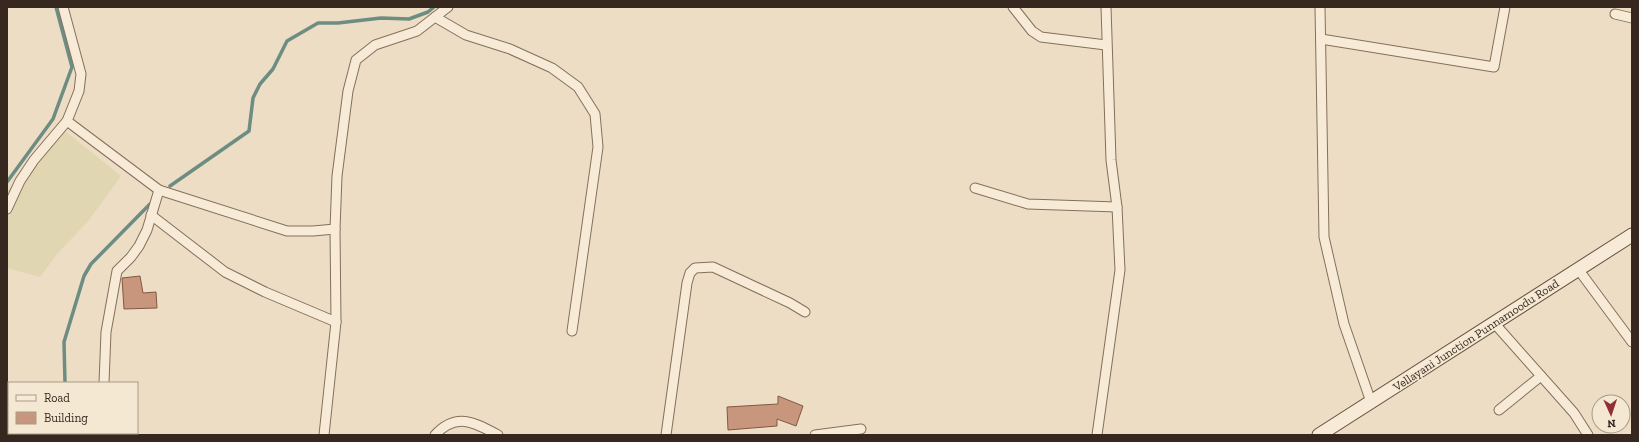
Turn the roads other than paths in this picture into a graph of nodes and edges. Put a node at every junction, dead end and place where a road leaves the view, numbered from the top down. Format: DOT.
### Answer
graph roads {
  1 [pos="63,7"];
  2 [pos="448,7"];
  3 [pos="1013,7"];
  4 [pos="1106,7"];
  5 [pos="1320,7"];
  6 [pos="1505,7"];
  7 [pos="1616,14"];
  8 [pos="435,17"];
  9 [pos="1632,18"];
  10 [pos="1321,39"];
  11 [pos="1106,45"];
  12 [pos="67,121"];
  13 [pos="975,188"];
  14 [pos="159,190"];
  15 [pos="1117,207"];
  16 [pos="7,209"];
  17 [pos="151,215"];
  18 [pos="335,229"];
  19 [pos="1632,235"];
  20 [pos="1578,269"];
  21 [pos="805,312"];
  22 [pos="336,322"];
  23 [pos="1495,324"];
  24 [pos="572,331"];
  25 [pos="1632,342"];
  26 [pos="1541,376"];
  27 [pos="104,382"];
  28 [pos="1371,402"];
  29 [pos="1500,410"];
  30 [pos="861,429"];
  31 [pos="324,435"];
  32 [pos="435,435"];
  33 [pos="498,435"];
  34 [pos="666,435"];
  35 [pos="815,435"];
  36 [pos="1097,435"];
  37 [pos="1319,435"];
  38 [pos="1588,435"];
  1 -- 12 [label="street"];
  2 -- 8 [label="street"];
  3 -- 11 [label="street"];
  4 -- 11 [label="street"];
  5 -- 10 [label="street"];
  6 -- 10 [label="street"];
  7 -- 9 [label="street"];
  8 -- 18 [label="street"];
  8 -- 24 [label="street"];
  10 -- 28 [label="street"];
  11 -- 15 [label="street"];
  12 -- 14 [label="street"];
  12 -- 16 [label="street"];
  13 -- 15 [label="street"];
  14 -- 17 [label="street"];
  14 -- 18 [label="street"];
  15 -- 36 [label="street"];
  17 -- 22 [label="street"];
  17 -- 27 [label="street"];
  18 -- 22 [label="street"];
  19 -- 20 [label="street, Vellayani Junction Punnamoodu Road"];
  20 -- 23 [label="street, Vellayani Junction Punnamoodu Road"];
  20 -- 25 [label="street"];
  21 -- 34 [label="street"];
  22 -- 31 [label="street"];
  23 -- 26 [label="street"];
  23 -- 28 [label="street, Vellayani Junction Punnamoodu Road"];
  26 -- 29 [label="street"];
  26 -- 38 [label="street"];
  28 -- 37 [label="street, Vellayani Junction Punnamoodu Road"];
  30 -- 35 [label="street"];
  32 -- 33 [label="street"];
}
